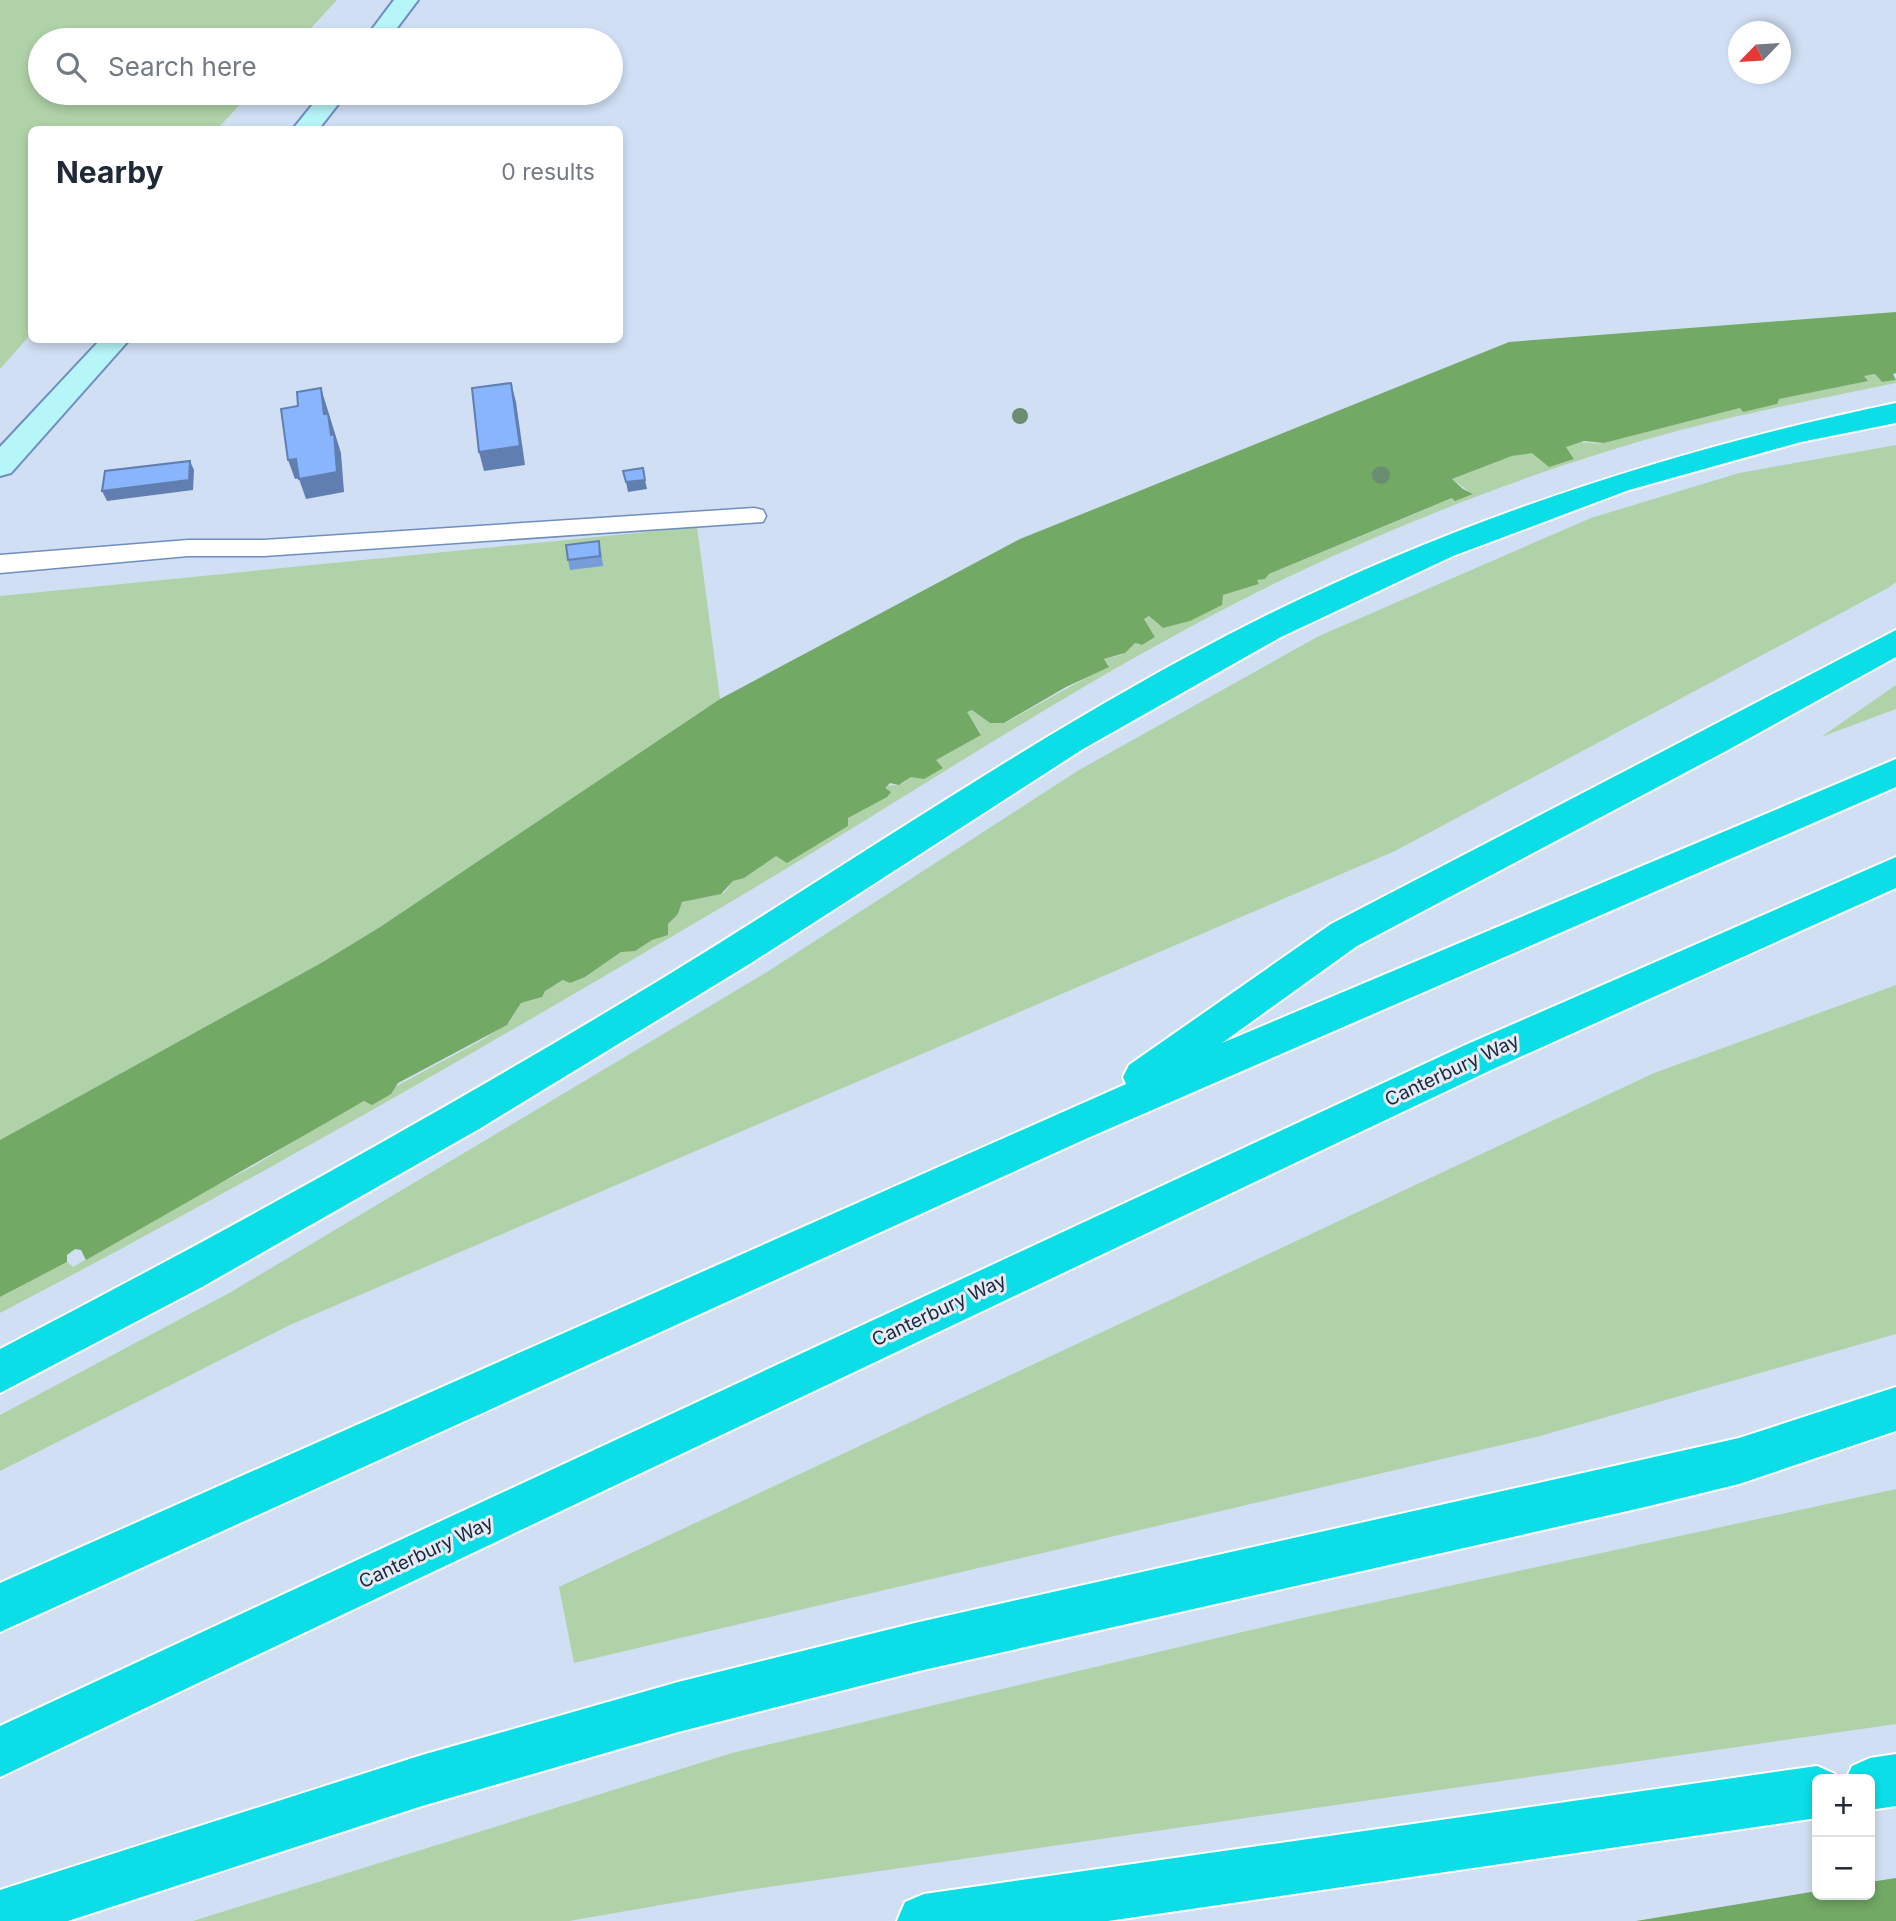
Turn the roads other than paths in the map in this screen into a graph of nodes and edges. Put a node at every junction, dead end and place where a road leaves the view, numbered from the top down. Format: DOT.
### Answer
graph roads {
  1 [pos="406,0"];
  2 [pos="385,28"];
  3 [pos="325,105"];
  4 [pos="307,126"];
  5 [pos="112,343"];
  6 [pos="1896,412"];
  7 [pos="0,466"];
  8 [pos="754,516"];
  9 [pos="0,564"];
  10 [pos="1896,642"];
  11 [pos="1896,772"];
  12 [pos="1891,875"];
  13 [pos="1075,1124"];
  14 [pos="0,1372"];
  15 [pos="1896,1409"];
  16 [pos="0,1608"];
  17 [pos="0,1752"];
  18 [pos="1896,1780"];
  19 [pos="1875,1783"];
  20 [pos="1812,1793"];
  21 [pos="0,1917"];
  22 [pos="924,1921"];
  1 -- 2 [label="main road"];
  3 -- 4 [label="main road"];
  5 -- 7 [label="main road"];
  6 -- 14 [label="highway"];
  8 -- 9 [label="lane"];
  10 -- 13 [label="highway"];
  11 -- 13 [label="highway"];
  12 -- 17 [label="highway, Canterbury Way"];
  13 -- 16 [label="highway"];
  15 -- 21 [label="highway"];
  18 -- 19 [label="highway"];
  20 -- 22 [label="highway"];
}
